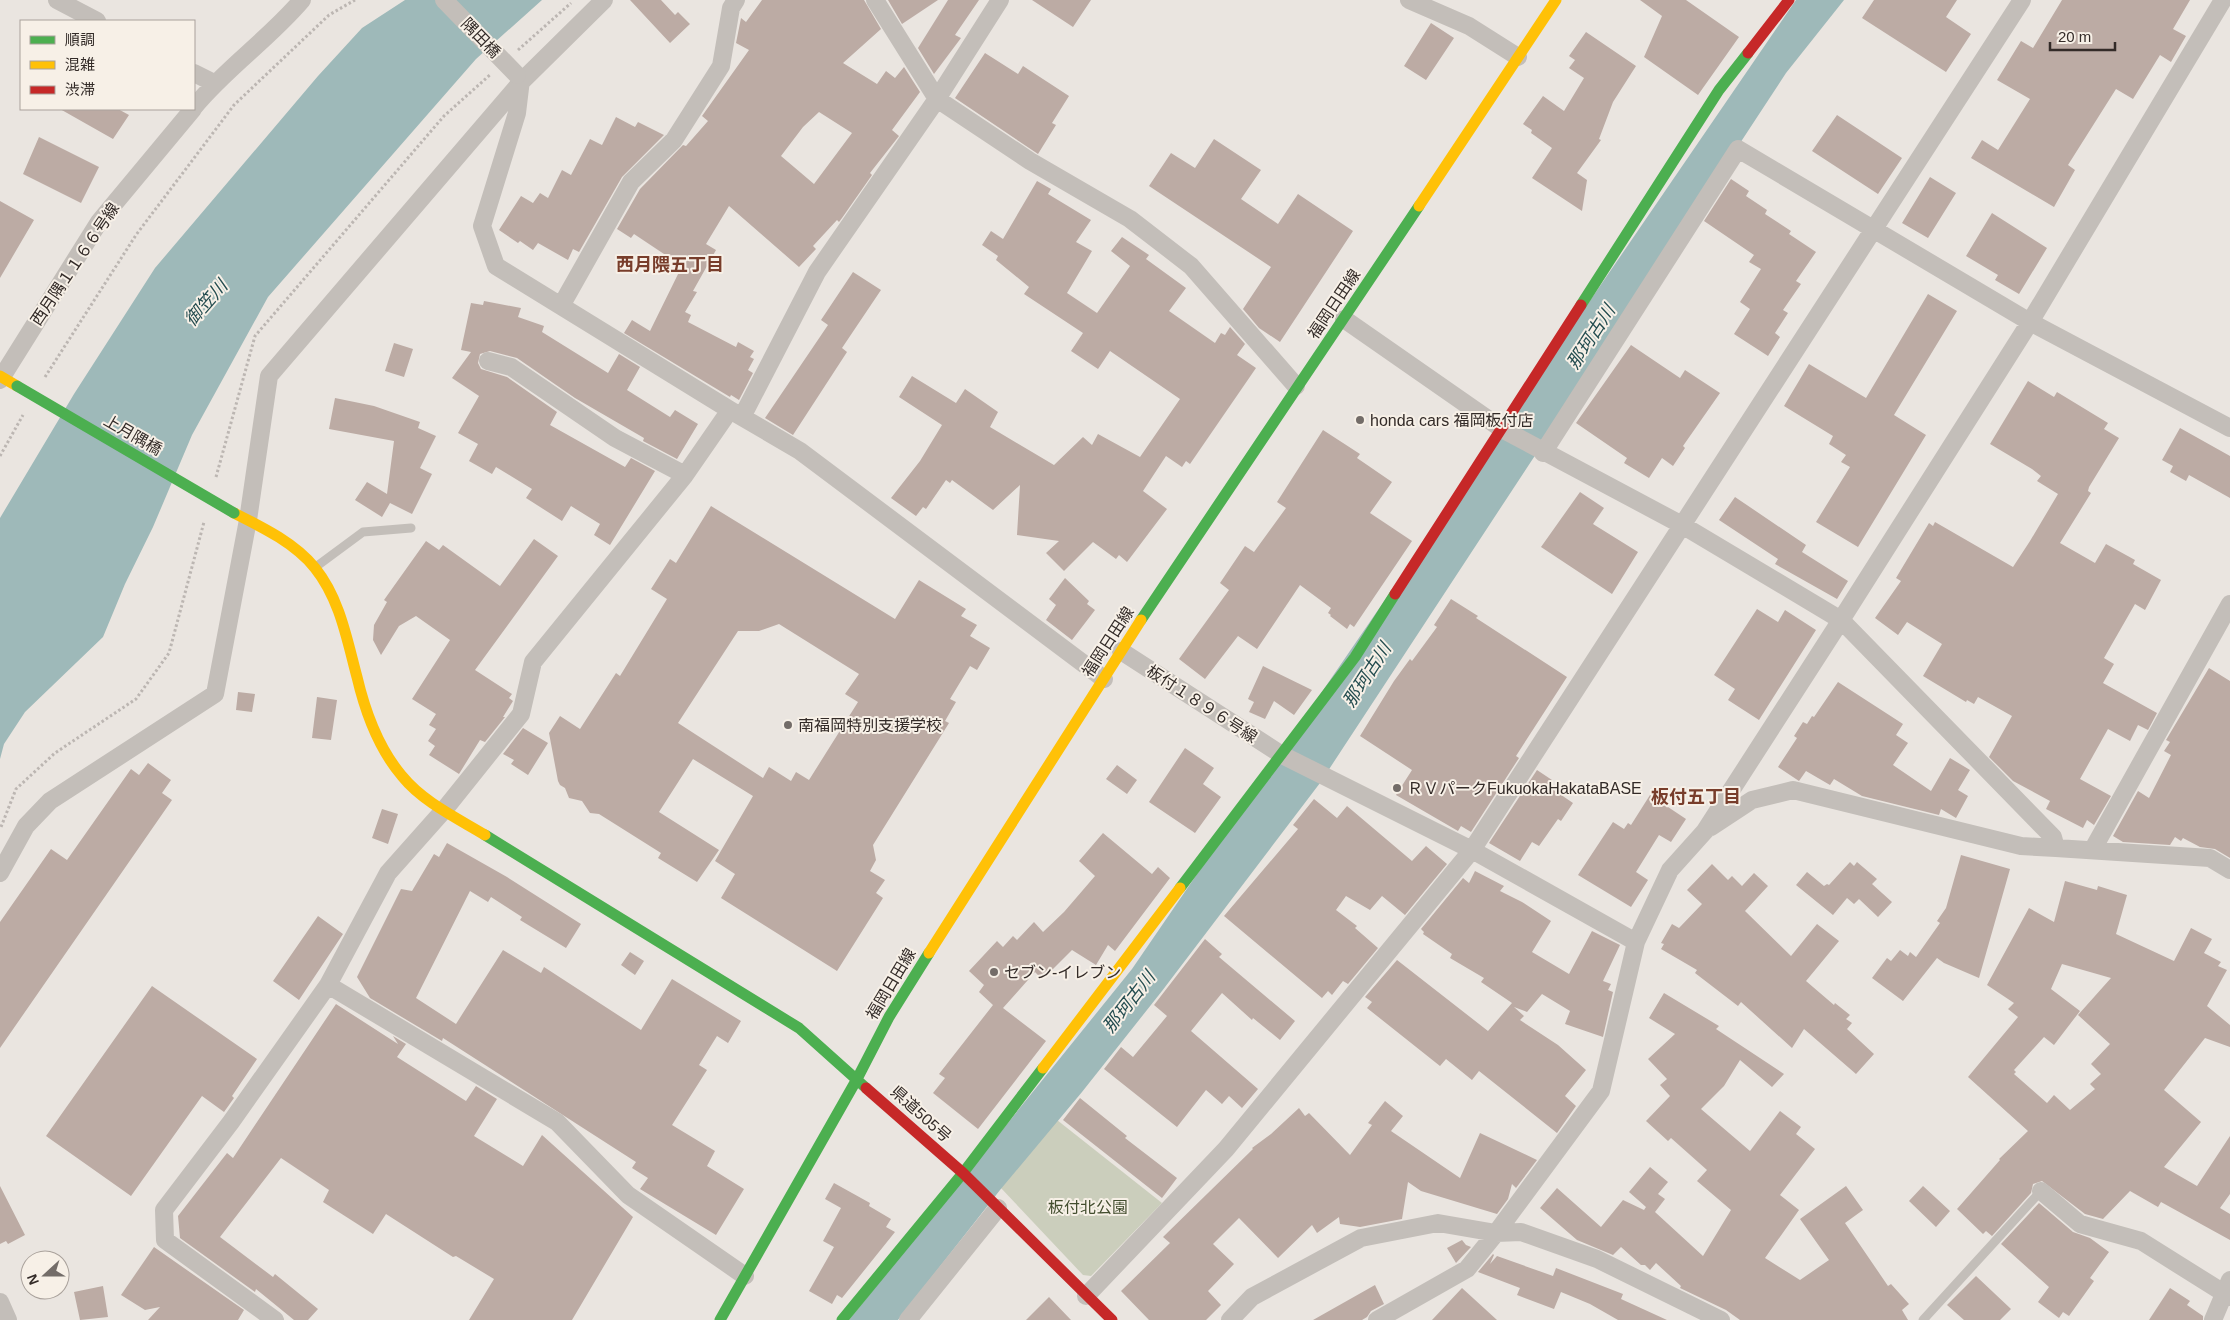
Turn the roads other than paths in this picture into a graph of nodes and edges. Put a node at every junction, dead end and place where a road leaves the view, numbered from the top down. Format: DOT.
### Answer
graph roads {
  1 [pos="57,0"];
  2 [pos="302,0"];
  3 [pos="313,0"];
  4 [pos="444,0"];
  5 [pos="604,0"];
  6 [pos="736,0"];
  7 [pos="875,0"];
  8 [pos="1000,0"];
  9 [pos="1409,0"];
  10 [pos="1556,0"];
  11 [pos="1789,0"];
  12 [pos="2022,0"];
  13 [pos="2223,0"];
  14 [pos="286,19"];
  15 [pos="95,20"];
  16 [pos="1518,57"];
  17 [pos="195,73"];
  18 [pos="519,78"];
  19 [pos="214,83"];
  20 [pos="937,99"];
  21 [pos="195,106"];
  22 [pos="191,110"];
  23 [pos="1874,229"];
  24 [pos="561,306"];
  25 [pos="1344,319"];
  26 [pos="2030,322"];
  27 [pos="488,362"];
  28 [pos="0,377"];
  29 [pos="1296,386"];
  30 [pos="736,414"];
  31 [pos="2230,428"];
  32 [pos="1502,429"];
  33 [pos="1543,453"];
  34 [pos="685,474"];
  35 [pos="241,516"];
  36 [pos="1682,525"];
  37 [pos="411,528"];
  38 [pos="314,568"];
  39 [pos="2230,604"];
  40 [pos="1841,620"];
  41 [pos="1121,651"];
  42 [pos="1104,679"];
  43 [pos="1283,756"];
  44 [pos="444,810"];
  45 [pos="1705,831"];
  46 [pos="2056,848"];
  47 [pos="2093,849"];
  48 [pos="1472,850"];
  49 [pos="2230,870"];
  50 [pos="0,873"];
  51 [pos="1636,942"];
  52 [pos="328,985"];
  53 [pos="857,1079"];
  54 [pos="962,1173"];
  55 [pos="2040,1191"];
  56 [pos="998,1208"];
  57 [pos="1496,1233"];
  58 [pos="745,1276"];
  59 [pos="2228,1290"];
  60 [pos="1086,1296"];
  61 [pos="0,1302"];
  62 [pos="8,1320"];
  63 [pos="275,1320"];
  64 [pos="720,1320"];
  65 [pos="842,1320"];
  66 [pos="908,1320"];
  67 [pos="1112,1320"];
  68 [pos="1230,1320"];
  69 [pos="1377,1320"];
  70 [pos="1721,1320"];
  71 [pos="1923,1320"];
  72 [pos="2213,1320"];
  1 -- 15 [label="street"];
  2 -- 14 [label="street, 西月隅１１６６号線"];
  3 -- 14 [label="street"];
  4 -- 18 [label="street, 隅田橋, bridge"];
  5 -- 18 [label="street"];
  6 -- 24 [label="street"];
  7 -- 20 [label="street"];
  8 -- 20 [label="street"];
  9 -- 16 [label="street"];
  10 -- 16 [label="street, 福岡日田線"];
  11 -- 32 [label="street"];
  12 -- 23 [label="street"];
  13 -- 26 [label="street"];
  14 -- 19 [label="street, 西月隅１１６６号線"];
  16 -- 25 [label="street, 福岡日田線"];
  17 -- 19 [label="street"];
  18 -- 24 [label="street"];
  18 -- 35 [label="street"];
  19 -- 21 [label="street, 西月隅１１６６号線"];
  20 -- 29 [label="street"];
  20 -- 30 [label="street"];
  22 -- 28 [label="street, 西月隅１１６６号線"];
  23 -- 26 [label="street"];
  23 -- 33 [label="street"];
  23 -- 36 [label="street"];
  24 -- 30 [label="street"];
  25 -- 29 [label="street, 福岡日田線"];
  25 -- 32 [label="street"];
  26 -- 31 [label="street"];
  26 -- 40 [label="street"];
  27 -- 34 [label="street"];
  28 -- 35 [label="street, 上月隅橋, bridge"];
  29 -- 41 [label="street, 福岡日田線"];
  30 -- 34 [label="street"];
  30 -- 42 [label="street"];
  32 -- 33 [label="street"];
  32 -- 43 [label="street"];
  33 -- 36 [label="street"];
  34 -- 44 [label="street"];
  35 -- 38 [label="street, 上月隅橋"];
  35 -- 50 [label="street"];
  36 -- 40 [label="street"];
  36 -- 48 [label="street"];
  37 -- 38 [label="lane"];
  38 -- 44 [label="street, 上月隅橋"];
  39 -- 47 [label="street"];
  40 -- 45 [label="street"];
  40 -- 46 [label="street"];
  41 -- 42 [label="street, 福岡日田線"];
  41 -- 43 [label="street, 板付１８９６号線"];
  42 -- 53 [label="street, 福岡日田線"];
  43 -- 48 [label="street, 板付１８９６号線"];
  43 -- 54 [label="street"];
  44 -- 52 [label="street"];
  44 -- 53 [label="street, 県道505号"];
  45 -- 46 [label="street"];
  45 -- 51 [label="street"];
  46 -- 47 [label="street"];
  47 -- 49 [label="street"];
  48 -- 51 [label="street"];
  48 -- 60 [label="street"];
  51 -- 57 [label="street"];
  52 -- 58 [label="street"];
  52 -- 63 [label="street"];
  53 -- 54 [label="street, 県道505号"];
  53 -- 58 [label="street, 福岡日田線"];
  54 -- 56 [label="street, 県道505号"];
  54 -- 65 [label="street"];
  55 -- 59 [label="street"];
  55 -- 71 [label="lane"];
  56 -- 60 [label="street, 県道505号"];
  56 -- 66 [label="street"];
  57 -- 68 [label="street"];
  57 -- 69 [label="street"];
  57 -- 70 [label="street"];
  58 -- 64 [label="street, 福岡日田線"];
  59 -- 72 [label="street"];
  60 -- 67 [label="street, 県道505号"];
  61 -- 62 [label="street"];
}
